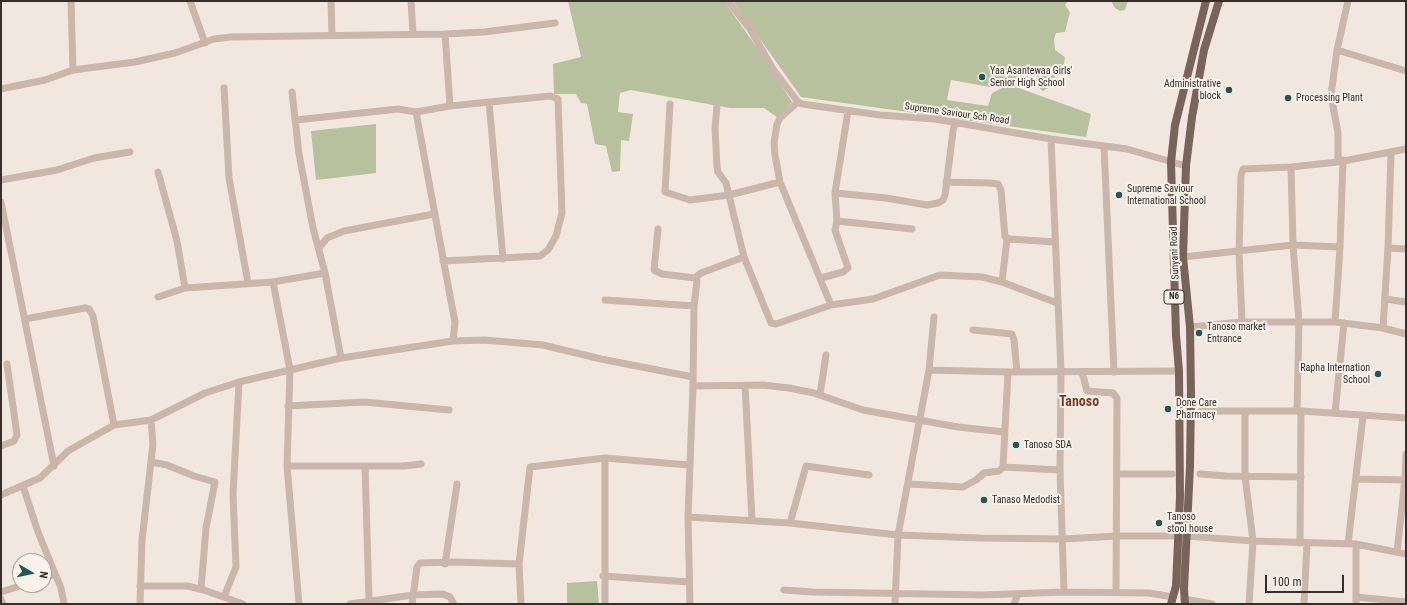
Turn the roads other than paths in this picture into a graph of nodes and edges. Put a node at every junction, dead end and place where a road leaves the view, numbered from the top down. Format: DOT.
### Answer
graph roads {
  1 [pos="71,1"];
  2 [pos="190,1"];
  3 [pos="331,1"];
  4 [pos="411,1"];
  5 [pos="728,1"];
  6 [pos="1206,1"];
  7 [pos="1219,1"];
  8 [pos="1348,1"];
  9 [pos="555,23"];
  10 [pos="413,34"];
  11 [pos="445,34"];
  12 [pos="332,35"];
  13 [pos="205,43"];
  14 [pos="1337,50"];
  15 [pos="73,70"];
  16 [pos="1406,71"];
  17 [pos="224,88"];
  18 [pos="1,89"];
  19 [pos="292,92"];
  20 [pos="489,102"];
  21 [pos="798,102"];
  22 [pos="670,104"];
  23 [pos="717,105"];
  24 [pos="450,106"];
  25 [pos="848,111"];
  26 [pos="416,112"];
  27 [pos="296,120"];
  28 [pos="955,123"];
  29 [pos="1052,139"];
  30 [pos="1104,146"];
  31 [pos="1406,149"];
  32 [pos="130,152"];
  33 [pos="1391,153"];
  34 [pos="1341,161"];
  35 [pos="1171,162"];
  36 [pos="1186,166"];
  37 [pos="1291,167"];
  38 [pos="158,172"];
  39 [pos="1,180"];
  40 [pos="780,182"];
  41 [pos="946,182"];
  42 [pos="835,193"];
  43 [pos="729,195"];
  44 [pos="1,202"];
  45 [pos="434,214"];
  46 [pos="837,221"];
  47 [pos="658,229"];
  48 [pos="912,229"];
  49 [pos="1007,239"];
  50 [pos="1055,242"];
  51 [pos="1293,245"];
  52 [pos="1340,247"];
  53 [pos="319,248"];
  54 [pos="1388,248"];
  55 [pos="1406,249"];
  56 [pos="1239,252"];
  57 [pos="744,256"];
  58 [pos="1184,257"];
  59 [pos="503,259"];
  60 [pos="443,261"];
  61 [pos="325,273"];
  62 [pos="697,276"];
  63 [pos="821,278"];
  64 [pos="273,282"];
  65 [pos="1002,282"];
  66 [pos="248,283"];
  67 [pos="185,288"];
  68 [pos="158,297"];
  69 [pos="1385,299"];
  70 [pos="605,300"];
  71 [pos="1406,302"];
  72 [pos="1057,303"];
  73 [pos="831,305"];
  74 [pos="694,306"];
  75 [pos="934,317"];
  76 [pos="24,319"];
  77 [pos="1242,322"];
  78 [pos="1299,322"];
  79 [pos="1335,322"];
  80 [pos="1344,323"];
  81 [pos="1190,327"];
  82 [pos="1383,328"];
  83 [pos="973,330"];
  84 [pos="1406,334"];
  85 [pos="453,341"];
  86 [pos="826,354"];
  87 [pos="341,358"];
  88 [pos="7,364"];
  89 [pos="290,370"];
  90 [pos="929,370"];
  91 [pos="1060,371"];
  92 [pos="1179,371"];
  93 [pos="1008,372"];
  94 [pos="1017,372"];
  95 [pos="1082,372"];
  96 [pos="1114,372"];
  97 [pos="693,377"];
  98 [pos="239,382"];
  99 [pos="745,385"];
  100 [pos="693,386"];
  101 [pos="820,396"];
  102 [pos="288,406"];
  103 [pos="449,410"];
  104 [pos="1201,411"];
  105 [pos="1245,411"];
  106 [pos="1299,411"];
  107 [pos="1335,413"];
  108 [pos="1362,416"];
  109 [pos="1406,418"];
  110 [pos="151,420"];
  111 [pos="918,420"];
  112 [pos="114,425"];
  113 [pos="1004,432"];
  114 [pos="1,446"];
  115 [pos="1406,454"];
  116 [pos="605,458"];
  117 [pos="151,462"];
  118 [pos="421,464"];
  119 [pos="689,465"];
  120 [pos="54,466"];
  121 [pos="287,466"];
  122 [pos="365,466"];
  123 [pos="1003,467"];
  124 [pos="1060,470"];
  125 [pos="1118,474"];
  126 [pos="1172,474"];
  127 [pos="1200,474"];
  128 [pos="869,475"];
  129 [pos="1245,476"];
  130 [pos="1301,477"];
  131 [pos="1356,479"];
  132 [pos="1406,480"];
  133 [pos="457,484"];
  134 [pos="909,484"];
  135 [pos="23,486"];
  136 [pos="1,495"];
  137 [pos="688,518"];
  138 [pos="752,520"];
  139 [pos="790,523"];
  140 [pos="898,535"];
  141 [pos="1117,536"];
  142 [pos="1182,536"];
  143 [pos="1062,539"];
  144 [pos="1253,541"];
  145 [pos="1304,543"];
  146 [pos="1348,544"];
  147 [pos="1356,544"];
  148 [pos="1397,552"];
  149 [pos="1406,554"];
  150 [pos="445,564"];
  151 [pos="519,564"];
  152 [pos="55,574"];
  153 [pos="52,575"];
  154 [pos="603,576"];
  155 [pos="689,582"];
  156 [pos="140,586"];
  157 [pos="12,588"];
  158 [pos="201,589"];
  159 [pos="784,590"];
  160 [pos="1,592"];
  161 [pos="1064,592"];
  162 [pos="1116,592"];
  163 [pos="894,594"];
  164 [pos="1018,594"];
  165 [pos="414,595"];
  166 [pos="224,597"];
  167 [pos="1,599"];
  168 [pos="1356,600"];
  169 [pos="1172,601"];
  170 [pos="1184,602"];
  171 [pos="1406,602"];
  172 [pos="365,603"];
  173 [pos="3,604"];
  174 [pos="64,604"];
  175 [pos="140,604"];
  176 [pos="243,604"];
  177 [pos="299,604"];
  178 [pos="350,604"];
  179 [pos="412,604"];
  180 [pos="454,604"];
  181 [pos="521,604"];
  182 [pos="605,604"];
  183 [pos="690,604"];
  184 [pos="895,604"];
  185 [pos="1014,604"];
  186 [pos="1212,604"];
  187 [pos="1249,604"];
  188 [pos="1304,604"];
  1 -- 15 [label="street"];
  2 -- 13 [label="street"];
  3 -- 12 [label="street"];
  4 -- 10 [label="street"];
  5 -- 21 [label="street"];
  6 -- 35 [label="main road, Sunyani Road / N6"];
  7 -- 36 [label="main road, Sunyani Road / N6"];
  8 -- 14 [label="street"];
  9 -- 11 [label="street"];
  10 -- 11 [label="street"];
  10 -- 12 [label="street"];
  11 -- 24 [label="street"];
  12 -- 13 [label="street"];
  13 -- 15 [label="street"];
  14 -- 16 [label="street"];
  14 -- 34 [label="street"];
  15 -- 18 [label="street"];
  17 -- 66 [label="street"];
  19 -- 27 [label="street"];
  20 -- 24 [label="street"];
  20 -- 59 [label="street"];
  20 -- 59 [label="street"];
  21 -- 25 [label="street, Supreme Saviour Sch Road"];
  21 -- 40 [label="street"];
  22 -- 43 [label="street"];
  23 -- 43 [label="street"];
  24 -- 26 [label="street"];
  25 -- 28 [label="street, Supreme Saviour Sch Road"];
  25 -- 42 [label="street"];
  26 -- 27 [label="street"];
  26 -- 45 [label="street"];
  27 -- 53 [label="street"];
  28 -- 29 [label="street, Supreme Saviour Sch Road"];
  28 -- 41 [label="street"];
  29 -- 30 [label="street, Supreme Saviour Sch Road"];
  29 -- 50 [label="street"];
  30 -- 35 [label="street, Supreme Saviour Sch Road"];
  30 -- 96 [label="street"];
  31 -- 33 [label="street"];
  32 -- 39 [label="street"];
  33 -- 34 [label="street"];
  33 -- 54 [label="street"];
  34 -- 37 [label="street"];
  34 -- 52 [label="street"];
  35 -- 36 [label="street, Supreme Saviour Sch Road"];
  35 -- 92 [label="main road, Sunyani Road / N6"];
  36 -- 58 [label="main road, Sunyani Road / N6"];
  37 -- 51 [label="street"];
  37 -- 56 [label="street"];
  38 -- 67 [label="street"];
  40 -- 43 [label="street"];
  40 -- 63 [label="street"];
  41 -- 42 [label="street"];
  41 -- 49 [label="street"];
  42 -- 46 [label="street"];
  43 -- 57 [label="street"];
  44 -- 76 [label="street"];
  45 -- 53 [label="street"];
  45 -- 60 [label="street"];
  46 -- 48 [label="street"];
  46 -- 63 [label="street"];
  47 -- 62 [label="street"];
  49 -- 50 [label="street"];
  49 -- 65 [label="street"];
  50 -- 72 [label="street"];
  51 -- 52 [label="street"];
  51 -- 56 [label="street"];
  51 -- 78 [label="street"];
  52 -- 79 [label="street"];
  53 -- 61 [label="street"];
  54 -- 55 [label="street"];
  54 -- 69 [label="street"];
  56 -- 58 [label="street"];
  56 -- 77 [label="street"];
  57 -- 62 [label="street"];
  57 -- 73 [label="street"];
  58 -- 81 [label="main road, Sunyani Road / N6"];
  59 -- 60 [label="street"];
  60 -- 85 [label="street"];
  61 -- 64 [label="street"];
  61 -- 87 [label="street"];
  62 -- 74 [label="street"];
  63 -- 73 [label="street"];
  64 -- 66 [label="street"];
  64 -- 89 [label="street"];
  65 -- 72 [label="street"];
  65 -- 73 [label="street"];
  66 -- 67 [label="street"];
  67 -- 68 [label="street"];
  69 -- 71 [label="street"];
  69 -- 82 [label="street"];
  70 -- 74 [label="street"];
  72 -- 91 [label="street"];
  74 -- 97 [label="street"];
  75 -- 90 [label="street"];
  76 -- 112 [label="street"];
  76 -- 120 [label="street"];
  77 -- 78 [label="street"];
  77 -- 81 [label="street"];
  78 -- 79 [label="street"];
  78 -- 106 [label="street"];
  79 -- 80 [label="street"];
  80 -- 82 [label="street"];
  80 -- 107 [label="street"];
  81 -- 142 [label="main road, Sunyani Road / N6"];
  82 -- 84 [label="street"];
  83 -- 94 [label="street"];
  85 -- 87 [label="street"];
  85 -- 97 [label="street"];
  86 -- 101 [label="street"];
  87 -- 89 [label="street"];
  88 -- 114 [label="street"];
  89 -- 98 [label="street"];
  89 -- 102 [label="street"];
  90 -- 93 [label="street"];
  90 -- 111 [label="street"];
  91 -- 94 [label="street"];
  91 -- 95 [label="street"];
  91 -- 124 [label="street"];
  92 -- 96 [label="street"];
  92 -- 142 [label="main road, Sunyani Road / N6"];
  93 -- 94 [label="street"];
  93 -- 113 [label="street"];
  95 -- 96 [label="street"];
  95 -- 125 [label="street"];
  97 -- 100 [label="street"];
  98 -- 110 [label="street"];
  98 -- 166 [label="street"];
  99 -- 100 [label="street"];
  99 -- 101 [label="street"];
  99 -- 138 [label="street"];
  100 -- 119 [label="street"];
  101 -- 111 [label="street"];
  102 -- 103 [label="street"];
  102 -- 121 [label="street"];
  104 -- 105 [label="street"];
  105 -- 106 [label="street"];
  105 -- 129 [label="street"];
  106 -- 107 [label="street"];
  106 -- 130 [label="street"];
  107 -- 108 [label="street"];
  108 -- 109 [label="street"];
  108 -- 131 [label="street"];
  110 -- 112 [label="street"];
  110 -- 117 [label="street"];
  111 -- 113 [label="street"];
  111 -- 134 [label="street"];
  112 -- 120 [label="street"];
  113 -- 123 [label="street"];
  115 -- 132 [label="street"];
  116 -- 119 [label="street"];
  116 -- 151 [label="street"];
  116 -- 154 [label="street"];
  117 -- 156 [label="street"];
  117 -- 158 [label="street"];
  118 -- 122 [label="street"];
  119 -- 137 [label="street"];
  120 -- 135 [label="street"];
  121 -- 122 [label="street"];
  121 -- 177 [label="street"];
  122 -- 172 [label="street"];
  123 -- 124 [label="street"];
  123 -- 134 [label="street"];
  124 -- 143 [label="street"];
  125 -- 126 [label="street"];
  125 -- 141 [label="street"];
  127 -- 129 [label="street"];
  128 -- 139 [label="street"];
  129 -- 130 [label="street"];
  129 -- 144 [label="street"];
  130 -- 145 [label="street"];
  131 -- 132 [label="street"];
  131 -- 146 [label="street"];
  132 -- 148 [label="street"];
  133 -- 150 [label="street"];
  134 -- 140 [label="street"];
  135 -- 136 [label="street"];
  135 -- 152 [label="street"];
  137 -- 138 [label="street"];
  137 -- 155 [label="street"];
  138 -- 139 [label="street"];
  139 -- 140 [label="street"];
  140 -- 143 [label="street"];
  140 -- 163 [label="street"];
  141 -- 142 [label="street"];
  141 -- 143 [label="street"];
  141 -- 162 [label="street"];
  142 -- 144 [label="street"];
  142 -- 169 [label="main road, Sunyani Road / N6"];
  142 -- 170 [label="main road, Sunyani Road / N6"];
  143 -- 161 [label="street"];
  144 -- 145 [label="street"];
  144 -- 187 [label="street"];
  145 -- 146 [label="street"];
  145 -- 188 [label="street"];
  146 -- 147 [label="street"];
  147 -- 148 [label="street"];
  147 -- 168 [label="street"];
  148 -- 149 [label="street"];
  150 -- 151 [label="street"];
  150 -- 165 [label="street"];
  151 -- 181 [label="street"];
  152 -- 153 [label="street"];
  152 -- 174 [label="street"];
  154 -- 155 [label="street"];
  154 -- 182 [label="street"];
  155 -- 183 [label="street"];
  156 -- 158 [label="street"];
  156 -- 175 [label="street"];
  157 -- 160 [label="street"];
  158 -- 166 [label="street"];
  159 -- 163 [label="street"];
  161 -- 162 [label="street"];
  161 -- 164 [label="street"];
  162 -- 169 [label="street"];
  163 -- 164 [label="street"];
  163 -- 184 [label="street"];
  164 -- 185 [label="street"];
  165 -- 172 [label="street"];
  165 -- 179 [label="street"];
  165 -- 180 [label="street"];
  166 -- 176 [label="street"];
  167 -- 173 [label="street"];
  168 -- 171 [label="street"];
  170 -- 186 [label="street"];
  172 -- 178 [label="street"];
}
